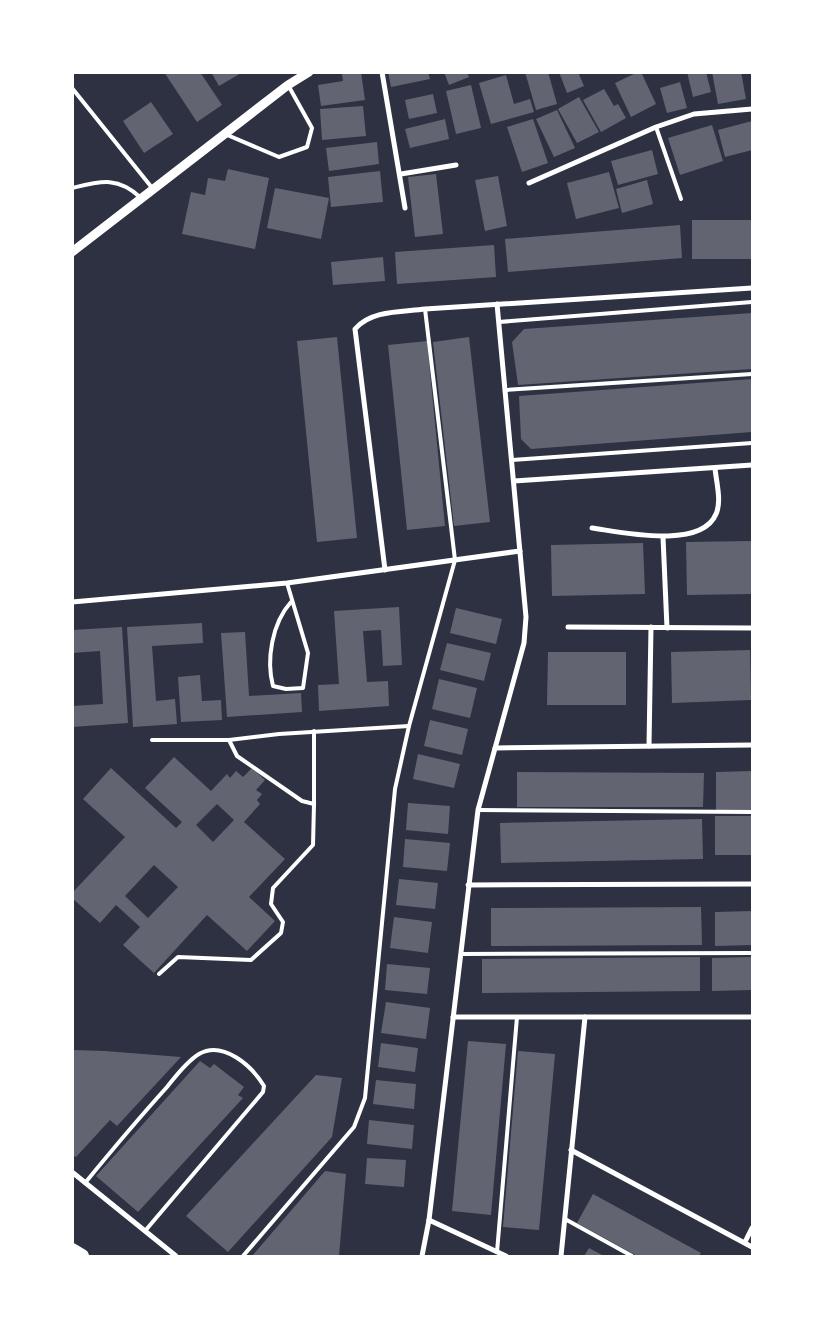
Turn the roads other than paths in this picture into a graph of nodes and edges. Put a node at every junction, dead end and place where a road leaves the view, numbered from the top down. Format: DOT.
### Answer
graph roads {
  1 [pos="309,72"];
  2 [pos="382,72"];
  3 [pos="288,85"];
  4 [pos="72,88"];
  5 [pos="752,110"];
  6 [pos="656,127"];
  7 [pos="224,134"];
  8 [pos="456,165"];
  9 [pos="401,174"];
  10 [pos="529,183"];
  11 [pos="72,188"];
  12 [pos="153,189"];
  13 [pos="141,198"];
  14 [pos="681,199"];
  15 [pos="406,208"];
  16 [pos="72,252"];
  17 [pos="752,288"];
  18 [pos="752,302"];
  19 [pos="497,304"];
  20 [pos="425,310"];
  21 [pos="499,322"];
  22 [pos="752,374"];
  23 [pos="506,390"];
  24 [pos="752,443"];
  25 [pos="512,460"];
  26 [pos="752,465"];
  27 [pos="715,468"];
  28 [pos="514,481"];
  29 [pos="592,528"];
  30 [pos="663,537"];
  31 [pos="520,551"];
  32 [pos="455,560"];
  33 [pos="385,570"];
  34 [pos="287,583"];
  35 [pos="72,602"];
  36 [pos="291,602"];
  37 [pos="568,627"];
  38 [pos="651,627"];
  39 [pos="667,628"];
  40 [pos="752,628"];
  41 [pos="409,726"];
  42 [pos="314,731"];
  43 [pos="152,740"];
  44 [pos="229,740"];
  45 [pos="752,745"];
  46 [pos="649,746"];
  47 [pos="495,748"];
  48 [pos="314,804"];
  49 [pos="478,810"];
  50 [pos="752,812"];
  51 [pos="752,884"];
  52 [pos="468,885"];
  53 [pos="752,953"];
  54 [pos="461,954"];
  55 [pos="159,974"];
  56 [pos="453,1017"];
  57 [pos="517,1017"];
  58 [pos="585,1017"];
  59 [pos="752,1017"];
  60 [pos="571,1150"];
  61 [pos="72,1172"];
  62 [pos="85,1182"];
  63 [pos="565,1219"];
  64 [pos="429,1220"];
  65 [pos="752,1228"];
  66 [pos="145,1231"];
  67 [pos="745,1242"];
  68 [pos="752,1246"];
  69 [pos="72,1250"];
  70 [pos="498,1252"];
  71 [pos="82,1256"];
  72 [pos="176,1256"];
  73 [pos="243,1256"];
  74 [pos="422,1256"];
  75 [pos="506,1256"];
  76 [pos="561,1256"];
  77 [pos="632,1256"];
  1 -- 3 [label="street"];
  2 -- 9 [label="street"];
  3 -- 7 [label="street"];
  3 -- 7 [label="lane"];
  4 -- 12 [label="lane"];
  5 -- 6 [label="street"];
  6 -- 10 [label="street"];
  6 -- 14 [label="lane"];
  7 -- 12 [label="street"];
  8 -- 9 [label="street"];
  9 -- 15 [label="street"];
  11 -- 13 [label="lane"];
  12 -- 13 [label="street"];
  13 -- 16 [label="street"];
  17 -- 19 [label="street"];
  18 -- 21 [label="lane"];
  19 -- 20 [label="street"];
  19 -- 21 [label="street"];
  20 -- 32 [label="lane"];
  20 -- 33 [label="street"];
  21 -- 23 [label="street"];
  22 -- 23 [label="lane"];
  23 -- 25 [label="street"];
  24 -- 25 [label="lane"];
  25 -- 28 [label="street"];
  26 -- 27 [label="street"];
  27 -- 28 [label="street"];
  27 -- 30 [label="street"];
  28 -- 31 [label="street"];
  29 -- 30 [label="street"];
  30 -- 39 [label="street"];
  31 -- 32 [label="street"];
  31 -- 47 [label="street"];
  32 -- 33 [label="street"];
  32 -- 41 [label="lane"];
  33 -- 34 [label="street"];
  34 -- 35 [label="street"];
  34 -- 36 [label="lane"];
  36 -- 36 [label="lane"];
  37 -- 38 [label="street"];
  38 -- 39 [label="street"];
  38 -- 46 [label="street"];
  39 -- 40 [label="street"];
  41 -- 42 [label="lane"];
  41 -- 73 [label="lane"];
  42 -- 44 [label="lane"];
  42 -- 48 [label="lane"];
  43 -- 44 [label="lane"];
  44 -- 48 [label="lane"];
  45 -- 46 [label="street"];
  46 -- 47 [label="street"];
  47 -- 49 [label="street"];
  48 -- 55 [label="lane"];
  49 -- 50 [label="lane"];
  49 -- 52 [label="street"];
  51 -- 52 [label="street"];
  52 -- 54 [label="street"];
  53 -- 54 [label="lane"];
  54 -- 56 [label="street"];
  56 -- 57 [label="street"];
  56 -- 64 [label="street"];
  57 -- 58 [label="street"];
  57 -- 70 [label="lane"];
  58 -- 59 [label="street"];
  58 -- 60 [label="street"];
  60 -- 63 [label="street"];
  60 -- 67 [label="street"];
  61 -- 62 [label="street"];
  62 -- 66 [label="street"];
  62 -- 66 [label="lane"];
  63 -- 76 [label="street"];
  63 -- 77 [label="lane"];
  64 -- 70 [label="street"];
  64 -- 74 [label="street"];
  65 -- 67 [label="street"];
  66 -- 72 [label="street"];
  67 -- 68 [label="street"];
  69 -- 71 [label="highway"];
  70 -- 75 [label="street"];
}
